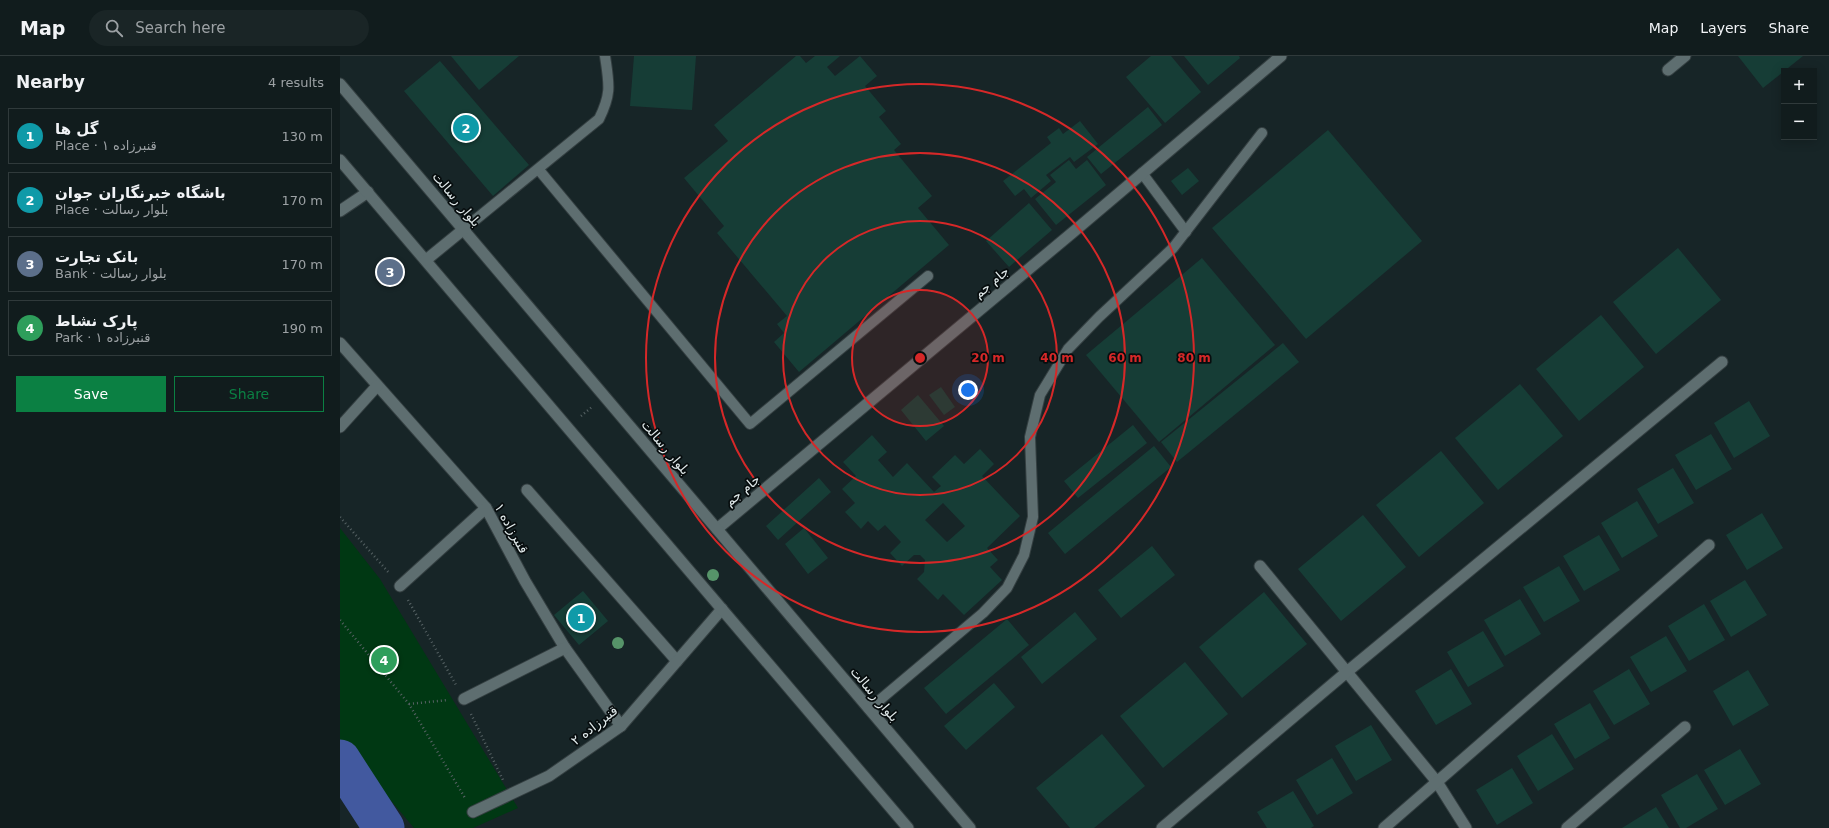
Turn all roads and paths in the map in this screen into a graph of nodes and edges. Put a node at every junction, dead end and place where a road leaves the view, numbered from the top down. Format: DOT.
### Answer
graph roads {
  1 [pos="605,56"];
  2 [pos="1281,56"];
  3 [pos="1685,56"];
  4 [pos="1668,70"];
  5 [pos="340,84"];
  6 [pos="1262,133"];
  7 [pos="340,160"];
  8 [pos="539,170"];
  9 [pos="1142,173"];
  10 [pos="368,192"];
  11 [pos="340,211"];
  12 [pos="464,229"];
  13 [pos="1186,232"];
  14 [pos="426,260"];
  15 [pos="928,276"];
  16 [pos="340,343"];
  17 [pos="1722,362"];
  18 [pos="377,386"];
  19 [pos="605,396"];
  20 [pos="340,427"];
  21 [pos="568,427"];
  22 [pos="527,490"];
  23 [pos="486,508"];
  24 [pos="340,517"];
  25 [pos="717,529"];
  26 [pos="1709,545"];
  27 [pos="1260,566"];
  28 [pos="400,586"];
  29 [pos="722,609"];
  30 [pos="340,620"];
  31 [pos="565,648"];
  32 [pos="677,661"];
  33 [pos="1348,671"];
  34 [pos="464,699"];
  35 [pos="409,704"];
  36 [pos="869,709"];
  37 [pos="621,726"];
  38 [pos="1685,727"];
  39 [pos="1437,782"];
  40 [pos="510,794"];
  41 [pos="473,812"];
  42 [pos="908,828"];
  43 [pos="970,828"];
  44 [pos="1162,828"];
  45 [pos="1384,828"];
  46 [pos="1466,828"];
  47 [pos="1567,828"];
  1 -- 8 [label="lane"];
  2 -- 9 [label="street, جام جم"];
  3 -- 4 [label="street"];
  5 -- 12 [label="street, بلوار رسالت"];
  6 -- 13 [label="lane"];
  7 -- 10 [label="street"];
  8 -- 12 [label="lane"];
  8 -- 15 [label="lane"];
  9 -- 13 [label="lane"];
  9 -- 25 [label="street, جام جم"];
  10 -- 11 [label="street"];
  10 -- 14 [label="street"];
  12 -- 14 [label="street"];
  12 -- 19 [label="street, بلوار رسالت"];
  13 -- 36 [label="lane"];
  14 -- 21 [label="street"];
  16 -- 18 [label="street, قنبرزاده ۱"];
  17 -- 33 [label="street"];
  18 -- 20 [label="street"];
  18 -- 23 [label="street, قنبرزاده ۱"];
  19 -- 21 [label="path"];
  19 -- 25 [label="street, بلوار رسالت"];
  21 -- 29 [label="street"];
  22 -- 32 [label="street"];
  23 -- 28 [label="street"];
  23 -- 31 [label="street, قنبرزاده ۱"];
  24 -- 28 [label="path"];
  25 -- 36 [label="street, بلوار رسالت"];
  26 -- 39 [label="street"];
  27 -- 33 [label="street"];
  28 -- 34 [label="path"];
  29 -- 32 [label="street, قنبرزاده ۲"];
  29 -- 42 [label="street"];
  30 -- 35 [label="path"];
  31 -- 34 [label="street"];
  31 -- 37 [label="street, قنبرزاده ۱"];
  32 -- 37 [label="street, قنبرزاده ۲"];
  33 -- 39 [label="street"];
  33 -- 44 [label="street"];
  34 -- 35 [label="path"];
  34 -- 40 [label="path"];
  35 -- 41 [label="path"];
  36 -- 43 [label="street, بلوار رسالت"];
  37 -- 40 [label="street, قنبرزاده ۲"];
  38 -- 47 [label="street"];
  39 -- 45 [label="street"];
  39 -- 46 [label="street"];
  40 -- 41 [label="street, قنبرزاده ۲"];
}
